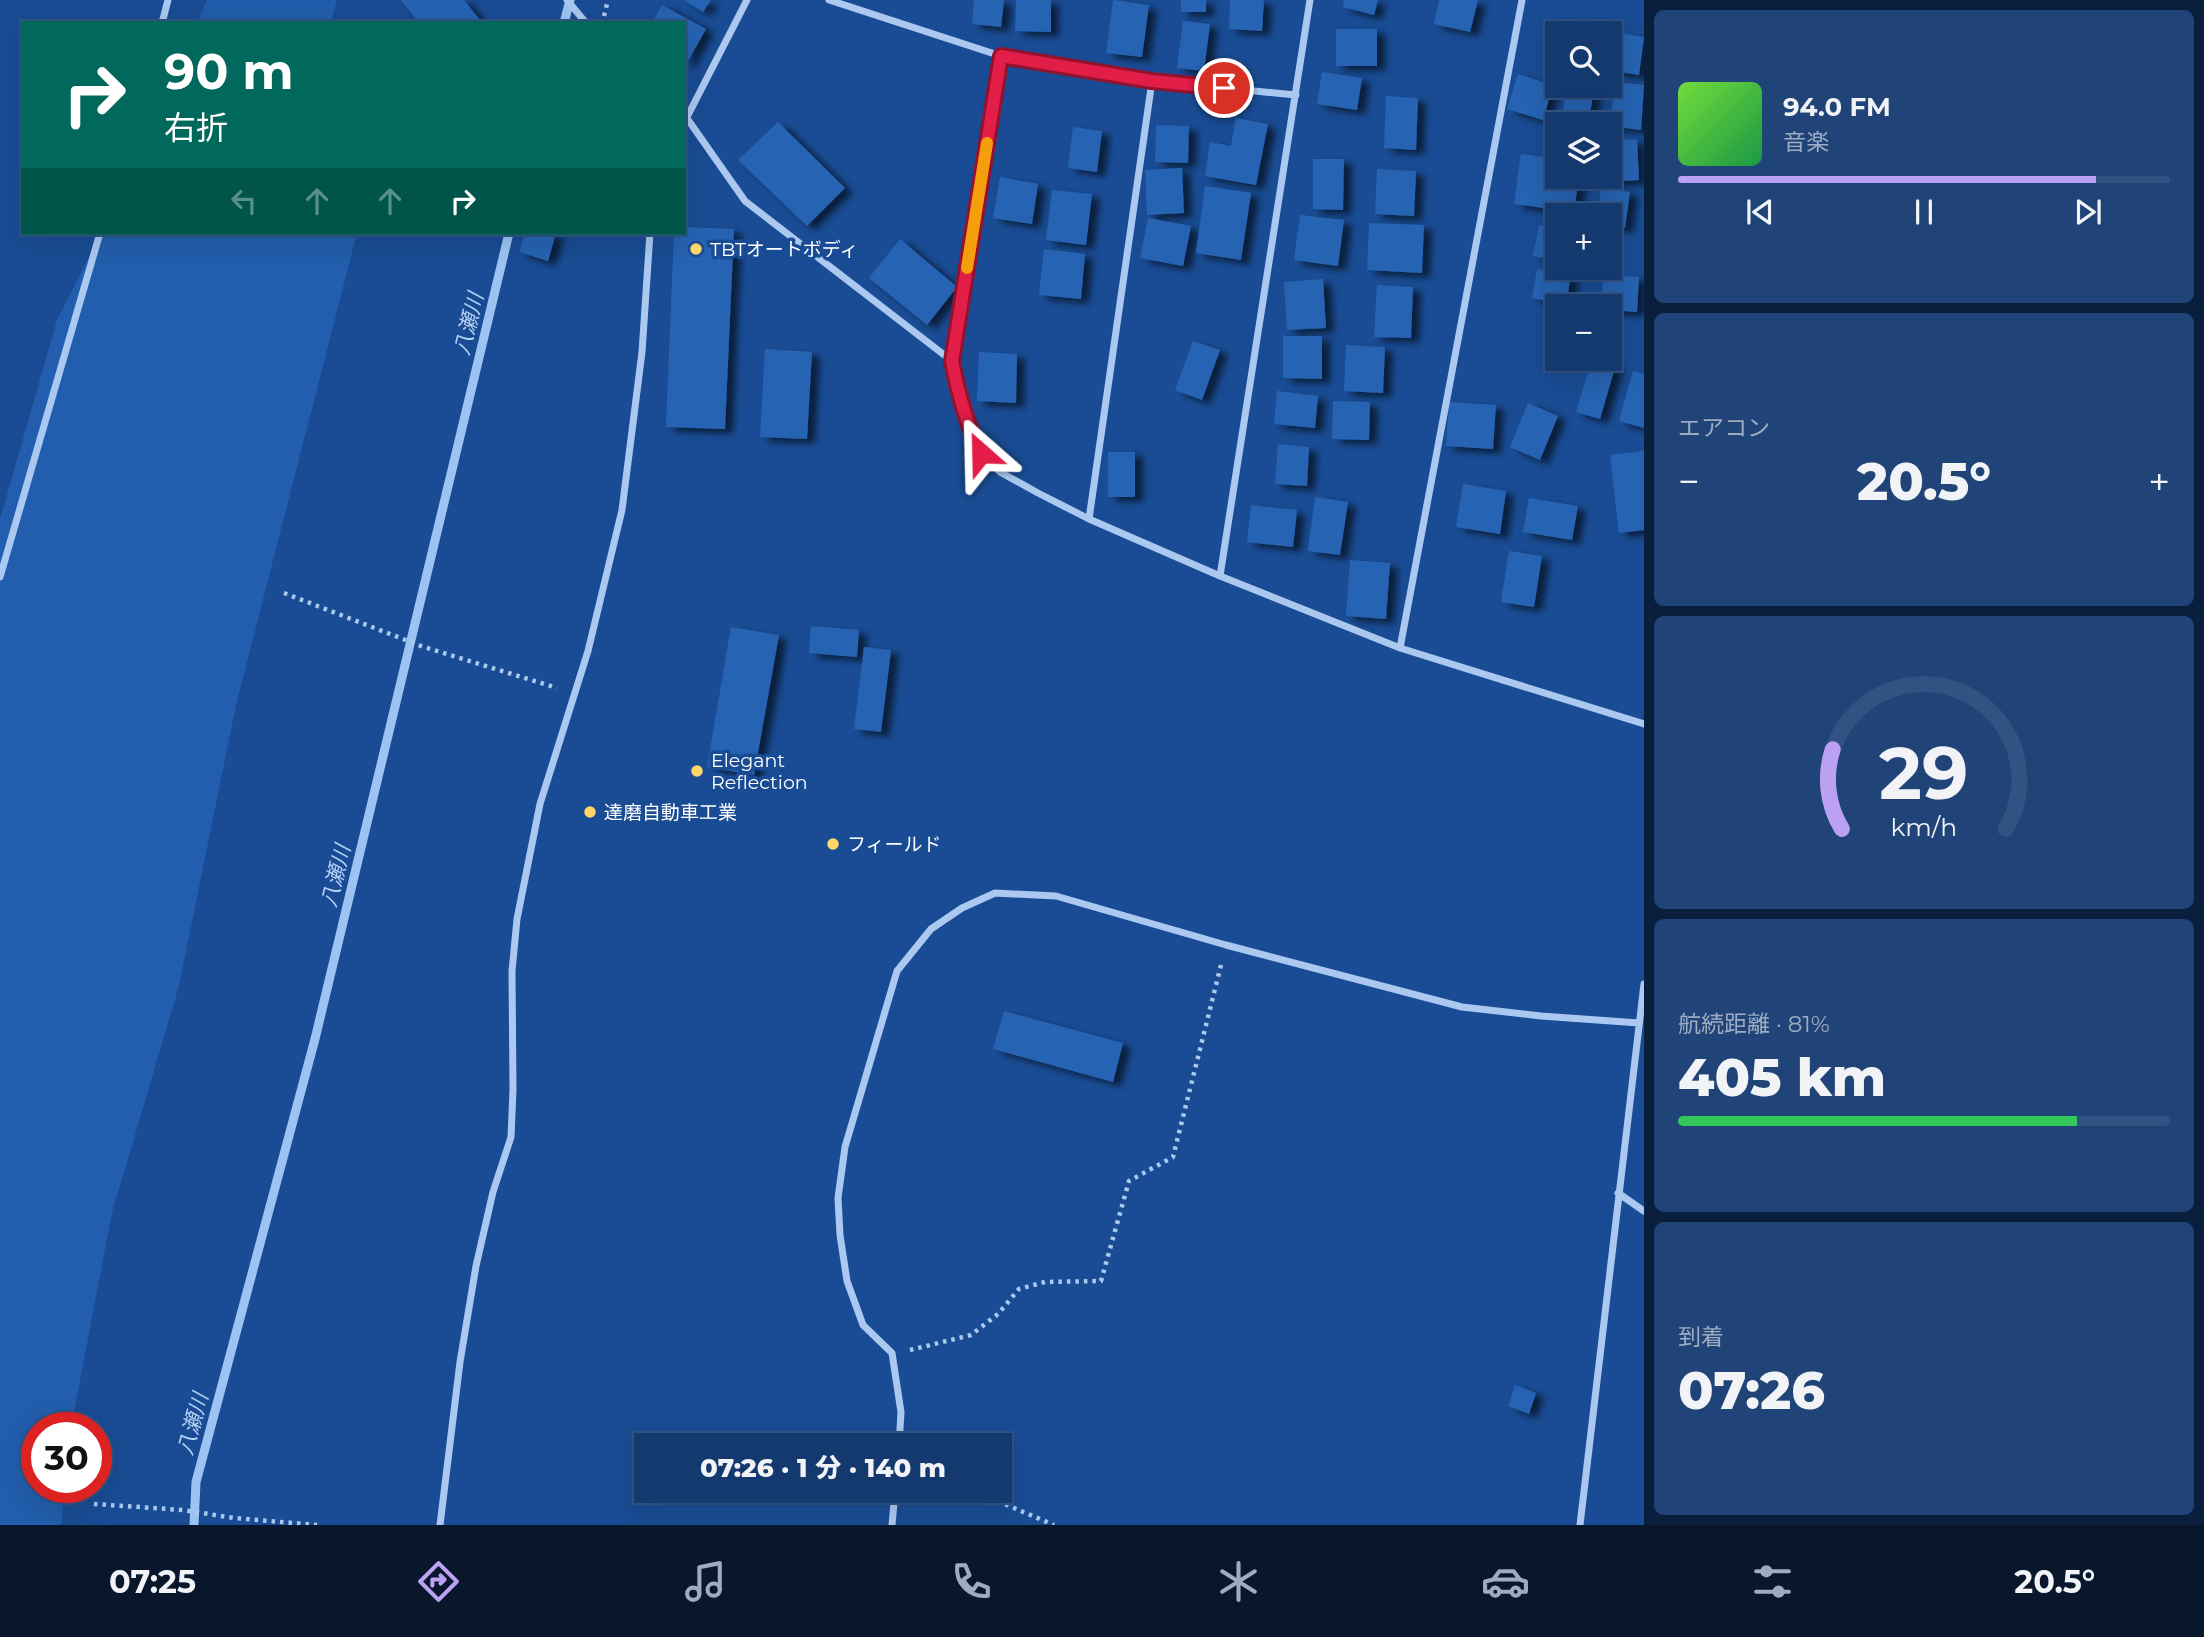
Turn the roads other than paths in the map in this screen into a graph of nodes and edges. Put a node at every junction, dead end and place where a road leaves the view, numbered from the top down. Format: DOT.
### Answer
graph roads {
  1 [pos="168,0"];
  2 [pos="567,0"];
  3 [pos="747,0"];
  4 [pos="829,0"];
  5 [pos="1310,0"];
  6 [pos="1522,0"];
  7 [pos="163,21"];
  8 [pos="584,21"];
  9 [pos="1001,56"];
  10 [pos="1152,81"];
  11 [pos="1296,95"];
  12 [pos="686,116"];
  13 [pos="686,119"];
  14 [pos="99,235"];
  15 [pos="650,235"];
  16 [pos="952,361"];
  17 [pos="1089,519"];
  18 [pos="1220,576"];
  19 [pos="0,577"];
  20 [pos="1400,648"];
  21 [pos="1644,724"];
  22 [pos="1644,984"];
  23 [pos="1639,1023"];
  24 [pos="1618,1194"];
  25 [pos="1644,1211"];
  26 [pos="900,1433"];
  27 [pos="894,1503"];
  28 [pos="440,1525"];
  29 [pos="892,1525"];
  30 [pos="1580,1525"];
  1 -- 7 [label="street"];
  2 -- 8 [label="street"];
  3 -- 12 [label="street"];
  4 -- 9 [label="street"];
  5 -- 11 [label="street"];
  6 -- 20 [label="street"];
  9 -- 10 [label="street"];
  9 -- 16 [label="street"];
  10 -- 11 [label="street"];
  10 -- 17 [label="street"];
  11 -- 18 [label="street"];
  13 -- 16 [label="street"];
  14 -- 19 [label="street"];
  15 -- 28 [label="street"];
  16 -- 17 [label="street"];
  17 -- 18 [label="street"];
  18 -- 20 [label="street"];
  20 -- 21 [label="street"];
  22 -- 23 [label="street"];
  23 -- 24 [label="street"];
  23 -- 26 [label="street"];
  24 -- 25 [label="street"];
  24 -- 30 [label="street"];
  27 -- 29 [label="street"];
}
